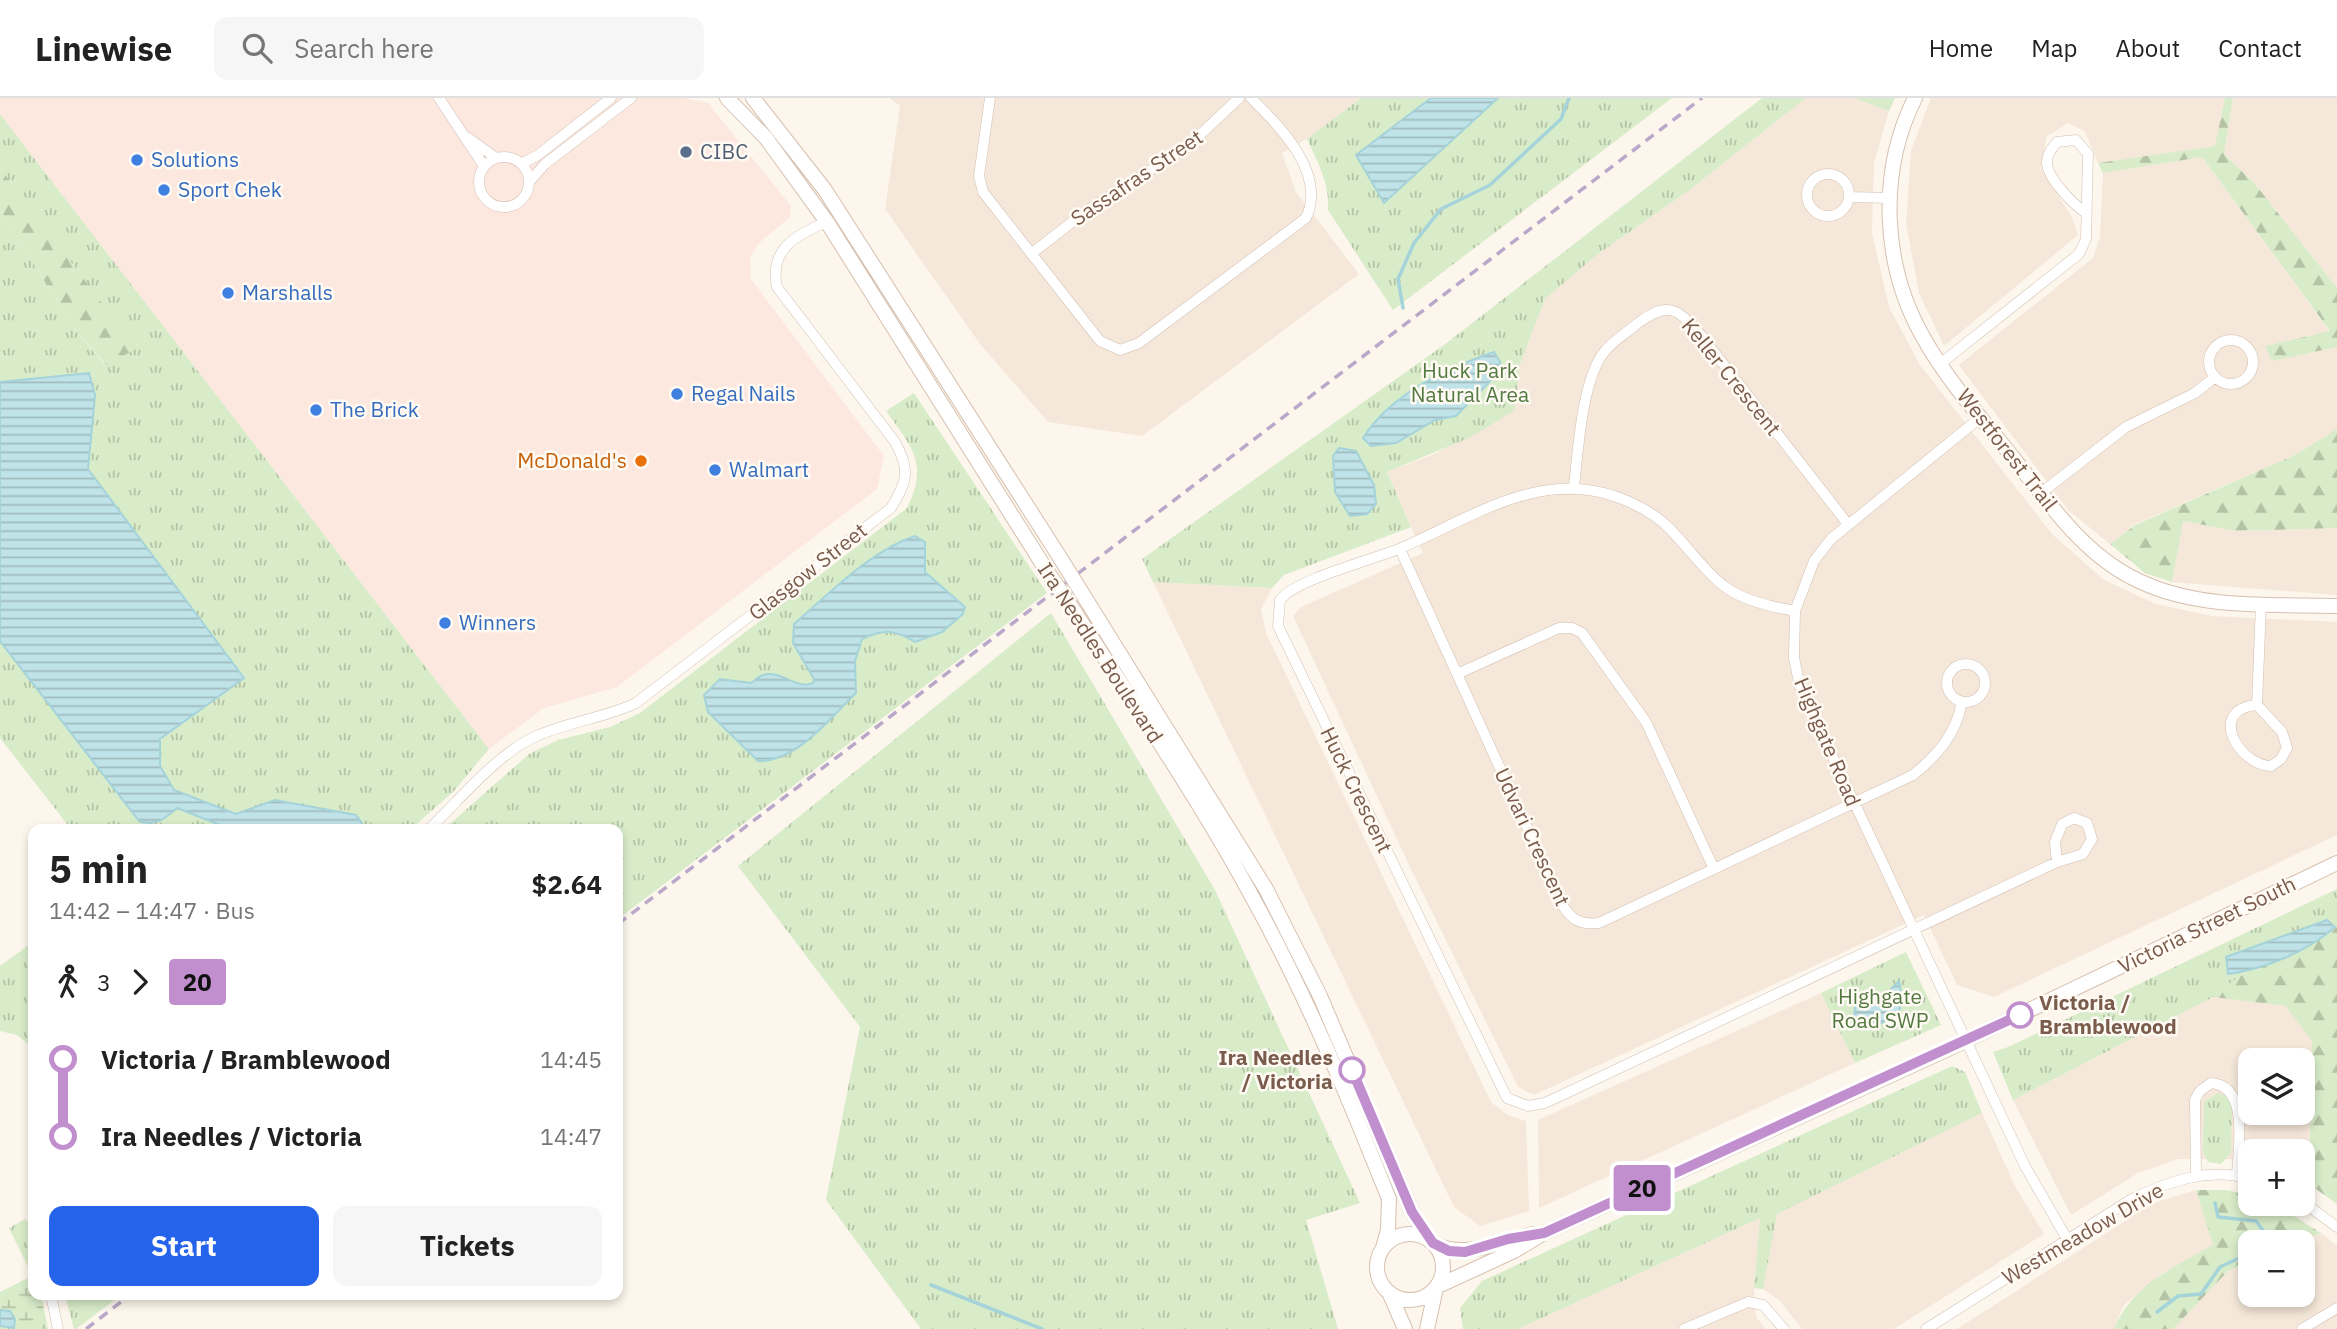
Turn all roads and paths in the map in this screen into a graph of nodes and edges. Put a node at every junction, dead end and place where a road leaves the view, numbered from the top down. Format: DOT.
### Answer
graph roads {
  1 [pos="439,98"];
  2 [pos="611,98"];
  3 [pos="631,98"];
  4 [pos="727,98"];
  5 [pos="753,98"];
  6 [pos="990,98"];
  7 [pos="1239,98"];
  8 [pos="1251,98"];
  9 [pos="1915,98"];
  10 [pos="467,137"];
  11 [pos="496,158"];
  12 [pos="521,164"];
  13 [pos="484,166"];
  14 [pos="529,182"];
  15 [pos="1850,197"];
  16 [pos="1889,198"];
  17 [pos="2086,213"];
  18 [pos="827,222"];
  19 [pos="1031,254"];
  20 [pos="1940,363"];
  21 [pos="2215,377"];
  22 [pos="1981,417"];
  23 [pos="1574,487"];
  24 [pos="2041,493"];
  25 [pos="1847,523"];
  26 [pos="1400,549"];
  27 [pos="2261,604"];
  28 [pos="2337,606"];
  29 [pos="1795,611"];
  30 [pos="1457,674"];
  31 [pos="1962,702"];
  32 [pos="2257,705"];
  33 [pos="1853,804"];
  34 [pos="434,824"];
  35 [pos="2057,862"];
  36 [pos="2337,863"];
  37 [pos="1714,869"];
  38 [pos="1913,931"];
  39 [pos="1966,1040"];
  40 [pos="2196,1175"];
  41 [pos="2237,1175"];
  42 [pos="2315,1211"];
  43 [pos="2337,1227"];
  44 [pos="1544,1233"];
  45 [pos="2067,1240"];
  46 [pos="1431,1242"];
  47 [pos="1383,1248"];
  48 [pos="1436,1287"];
  49 [pos="1389,1292"];
  50 [pos="52,1300"];
  51 [pos="2337,1308"];
  52 [pos="58,1329"];
  53 [pos="1405,1329"];
  54 [pos="1427,1329"];
  55 [pos="1684,1329"];
  56 [pos="1784,1329"];
  57 [pos="1926,1329"];
  58 [pos="2302,1329"];
  1 -- 10 [label="street"];
  2 -- 12 [label="street"];
  3 -- 14 [label="street"];
  4 -- 18 [label="main road, Ira Needles Boulevard"];
  5 -- 46 [label="main road, Ira Needles Boulevard, bridge"];
  6 -- 19 [label="street"];
  7 -- 19 [label="street, Sassafras Street"];
  8 -- 19 [label="street"];
  9 -- 16 [label="main road, Westforest Trail"];
  10 -- 11 [label="street"];
  10 -- 13 [label="street"];
  11 -- 12 [label="street"];
  11 -- 13 [label="street"];
  12 -- 14 [label="street"];
  13 -- 14 [label="street"];
  15 -- 15 [label="street"];
  15 -- 16 [label="street"];
  16 -- 20 [label="main road, Westforest Trail"];
  17 -- 17 [label="street"];
  17 -- 20 [label="street"];
  18 -- 34 [label="street, Glasgow Street"];
  18 -- 47 [label="main road, Ira Needles Boulevard, bridge"];
  20 -- 22 [label="main road, Westforest Trail"];
  21 -- 21 [label="street"];
  21 -- 24 [label="street"];
  22 -- 24 [label="main road, Westforest Trail"];
  22 -- 25 [label="street, Highgate Road"];
  23 -- 25 [label="street, Keller Crescent"];
  23 -- 26 [label="street, Huck Crescent"];
  23 -- 29 [label="street, Huck Crescent"];
  24 -- 27 [label="main road, Westforest Trail"];
  25 -- 29 [label="street, Highgate Road"];
  26 -- 30 [label="street, Udvari Crescent"];
  26 -- 38 [label="street, Huck Crescent"];
  27 -- 28 [label="main road, Westforest Trail"];
  27 -- 32 [label="street"];
  29 -- 33 [label="street, Highgate Road"];
  30 -- 37 [label="street"];
  30 -- 37 [label="street, Udvari Crescent"];
  31 -- 31 [label="street"];
  31 -- 33 [label="street, Udvari Crescent"];
  32 -- 32 [label="street"];
  33 -- 37 [label="street, Udvari Crescent"];
  33 -- 38 [label="street, Highgate Road"];
  35 -- 35 [label="street"];
  35 -- 38 [label="street"];
  36 -- 39 [label="main road, Victoria Street South"];
  38 -- 39 [label="street, Highgate Road"];
  39 -- 44 [label="main road, Victoria Street South"];
  39 -- 45 [label="street, Highgate Road"];
  40 -- 41 [label="street, Westmeadow Drive"];
  40 -- 41 [label="street"];
  40 -- 45 [label="street, Westmeadow Drive"];
  42 -- 43 [label="street"];
  44 -- 46 [label="main road, Victoria Street South"];
  44 -- 48 [label="main road, Victoria Street South"];
  45 -- 57 [label="street, Westmeadow Drive"];
  46 -- 47 [label="main road"];
  46 -- 48 [label="main road"];
  47 -- 49 [label="main road"];
  48 -- 49 [label="main road"];
  48 -- 54 [label="main road"];
  49 -- 53 [label="main road"];
  50 -- 52 [label="street"];
  51 -- 58 [label="street"];
  55 -- 56 [label="street"];
}
